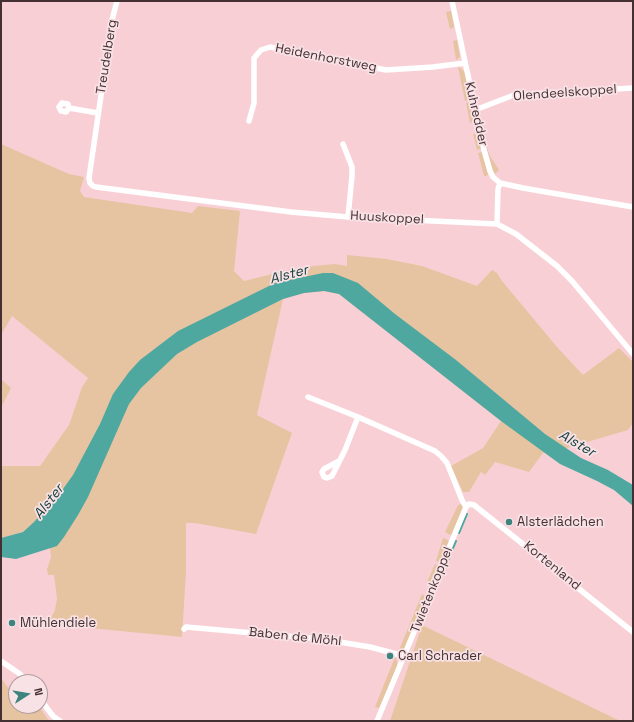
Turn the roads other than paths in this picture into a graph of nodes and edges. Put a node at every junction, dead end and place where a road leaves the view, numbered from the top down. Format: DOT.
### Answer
graph roads {
  1 [pos="117,1"];
  2 [pos="452,1"];
  3 [pos="465,63"];
  4 [pos="633,88"];
  5 [pos="69,108"];
  6 [pos="475,110"];
  7 [pos="98,113"];
  8 [pos="249,121"];
  9 [pos="343,144"];
  10 [pos="90,183"];
  11 [pos="500,183"];
  12 [pos="633,207"];
  13 [pos="348,217"];
  14 [pos="497,224"];
  15 [pos="633,354"];
  16 [pos="308,398"];
  17 [pos="358,417"];
  18 [pos="339,461"];
  19 [pos="468,505"];
  20 [pos="184,629"];
  21 [pos="633,632"];
  22 [pos="404,656"];
  23 [pos="1,661"];
  24 [pos="20,674"];
  25 [pos="48,709"];
  26 [pos="60,721"];
  27 [pos="377,721"];
  1 -- 7 [label="street, Treudelberg"];
  2 -- 3 [label="street, Kuhredder"];
  3 -- 6 [label="street, Kuhredder"];
  3 -- 8 [label="street, Heidenhorstweg"];
  4 -- 6 [label="street, Olendeelskoppel"];
  5 -- 7 [label="street, Treudelberg"];
  6 -- 11 [label="street, Kuhredder"];
  7 -- 10 [label="street, Treudelberg"];
  9 -- 13 [label="street"];
  10 -- 13 [label="street, Huuskoppel"];
  11 -- 12 [label="street"];
  11 -- 14 [label="street"];
  13 -- 14 [label="street, Huuskoppel"];
  14 -- 15 [label="street, Huuskoppel"];
  16 -- 17 [label="street"];
  17 -- 18 [label="street"];
  17 -- 19 [label="street"];
  19 -- 21 [label="street, Kortenland"];
  19 -- 22 [label="street, Twietenkoppel"];
  20 -- 22 [label="street, Baben de Möhl"];
  22 -- 27 [label="street, Twietenkoppel"];
  23 -- 24 [label="street"];
  25 -- 26 [label="street"];
}
